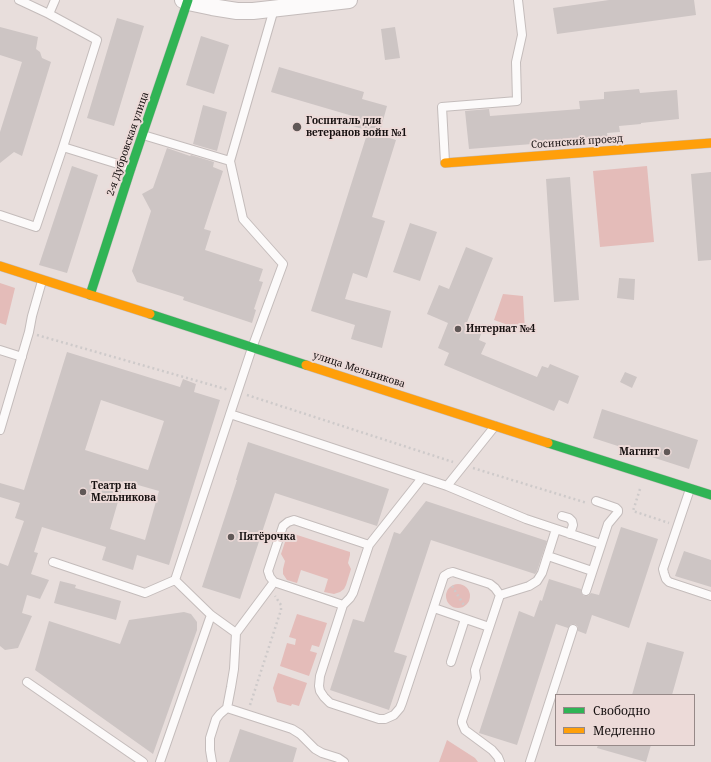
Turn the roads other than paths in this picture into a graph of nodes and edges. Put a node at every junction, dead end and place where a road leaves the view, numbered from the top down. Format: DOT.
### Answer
graph roads {
  1 [pos="19,0"];
  2 [pos="55,0"];
  3 [pos="349,0"];
  4 [pos="518,0"];
  5 [pos="186,1"];
  6 [pos="255,6"];
  7 [pos="274,9"];
  8 [pos="49,14"];
  9 [pos="143,135"];
  10 [pos="711,143"];
  11 [pos="64,147"];
  12 [pos="230,161"];
  13 [pos="445,163"];
  14 [pos="131,168"];
  15 [pos="0,215"];
  16 [pos="0,266"];
  17 [pos="42,280"];
  18 [pos="90,295"];
  19 [pos="252,348"];
  20 [pos="0,350"];
  21 [pos="22,357"];
  22 [pos="230,414"];
  23 [pos="495,426"];
  24 [pos="0,430"];
  25 [pos="422,478"];
  26 [pos="447,486"];
  27 [pos="690,488"];
  28 [pos="711,495"];
  29 [pos="596,501"];
  30 [pos="562,516"];
  31 [pos="556,529"];
  32 [pos="570,534"];
  33 [pos="601,544"];
  34 [pos="369,545"];
  35 [pos="548,556"];
  36 [pos="53,562"];
  37 [pos="592,570"];
  38 [pos="175,580"];
  39 [pos="272,585"];
  40 [pos="586,591"];
  41 [pos="500,595"];
  42 [pos="711,596"];
  43 [pos="343,605"];
  44 [pos="434,608"];
  45 [pos="211,615"];
  46 [pos="465,619"];
  47 [pos="489,627"];
  48 [pos="573,629"];
  49 [pos="236,633"];
  50 [pos="451,662"];
  51 [pos="27,682"];
  52 [pos="227,708"];
  53 [pos="143,762"];
  54 [pos="160,762"];
  55 [pos="212,762"];
  56 [pos="344,762"];
  57 [pos="500,762"];
  58 [pos="530,762"];
  1 -- 8 [label="lane"];
  2 -- 8 [label="lane"];
  3 -- 7 [label="street"];
  4 -- 13 [label="lane"];
  5 -- 6 [label="street"];
  5 -- 9 [label="street, 2-я Дубровская улица"];
  6 -- 7 [label="street"];
  7 -- 12 [label="lane"];
  8 -- 11 [label="lane"];
  9 -- 12 [label="lane"];
  9 -- 14 [label="street, 2-я Дубровская улица"];
  10 -- 13 [label="street, Сосинский проезд"];
  11 -- 14 [label="lane"];
  11 -- 15 [label="lane"];
  12 -- 19 [label="lane"];
  14 -- 18 [label="street, 2-я Дубровская улица"];
  16 -- 17 [label="street, улица Мельникова"];
  17 -- 18 [label="street, улица Мельникова"];
  17 -- 21 [label="lane"];
  18 -- 19 [label="street, улица Мельникова"];
  19 -- 22 [label="lane"];
  19 -- 23 [label="street, улица Мельникова"];
  20 -- 21 [label="lane"];
  21 -- 24 [label="lane"];
  22 -- 25 [label="lane"];
  22 -- 38 [label="lane"];
  23 -- 26 [label="lane"];
  23 -- 27 [label="street, улица Мельникова"];
  25 -- 26 [label="lane"];
  25 -- 34 [label="lane"];
  26 -- 31 [label="lane"];
  27 -- 28 [label="street, улица Мельникова"];
  27 -- 42 [label="lane"];
  29 -- 33 [label="lane"];
  30 -- 32 [label="lane"];
  31 -- 32 [label="lane"];
  31 -- 35 [label="lane"];
  32 -- 33 [label="lane"];
  33 -- 37 [label="lane"];
  34 -- 39 [label="lane"];
  34 -- 43 [label="lane"];
  35 -- 37 [label="lane"];
  35 -- 41 [label="lane"];
  36 -- 38 [label="lane"];
  37 -- 40 [label="lane"];
  38 -- 45 [label="lane"];
  39 -- 43 [label="lane"];
  39 -- 49 [label="lane"];
  41 -- 44 [label="lane"];
  41 -- 47 [label="lane"];
  43 -- 44 [label="lane"];
  44 -- 46 [label="lane"];
  45 -- 49 [label="lane"];
  45 -- 54 [label="lane"];
  46 -- 47 [label="lane"];
  46 -- 50 [label="lane"];
  47 -- 57 [label="lane"];
  48 -- 58 [label="lane"];
  49 -- 52 [label="lane"];
  51 -- 53 [label="lane"];
  52 -- 55 [label="lane"];
  52 -- 56 [label="lane"];
}
